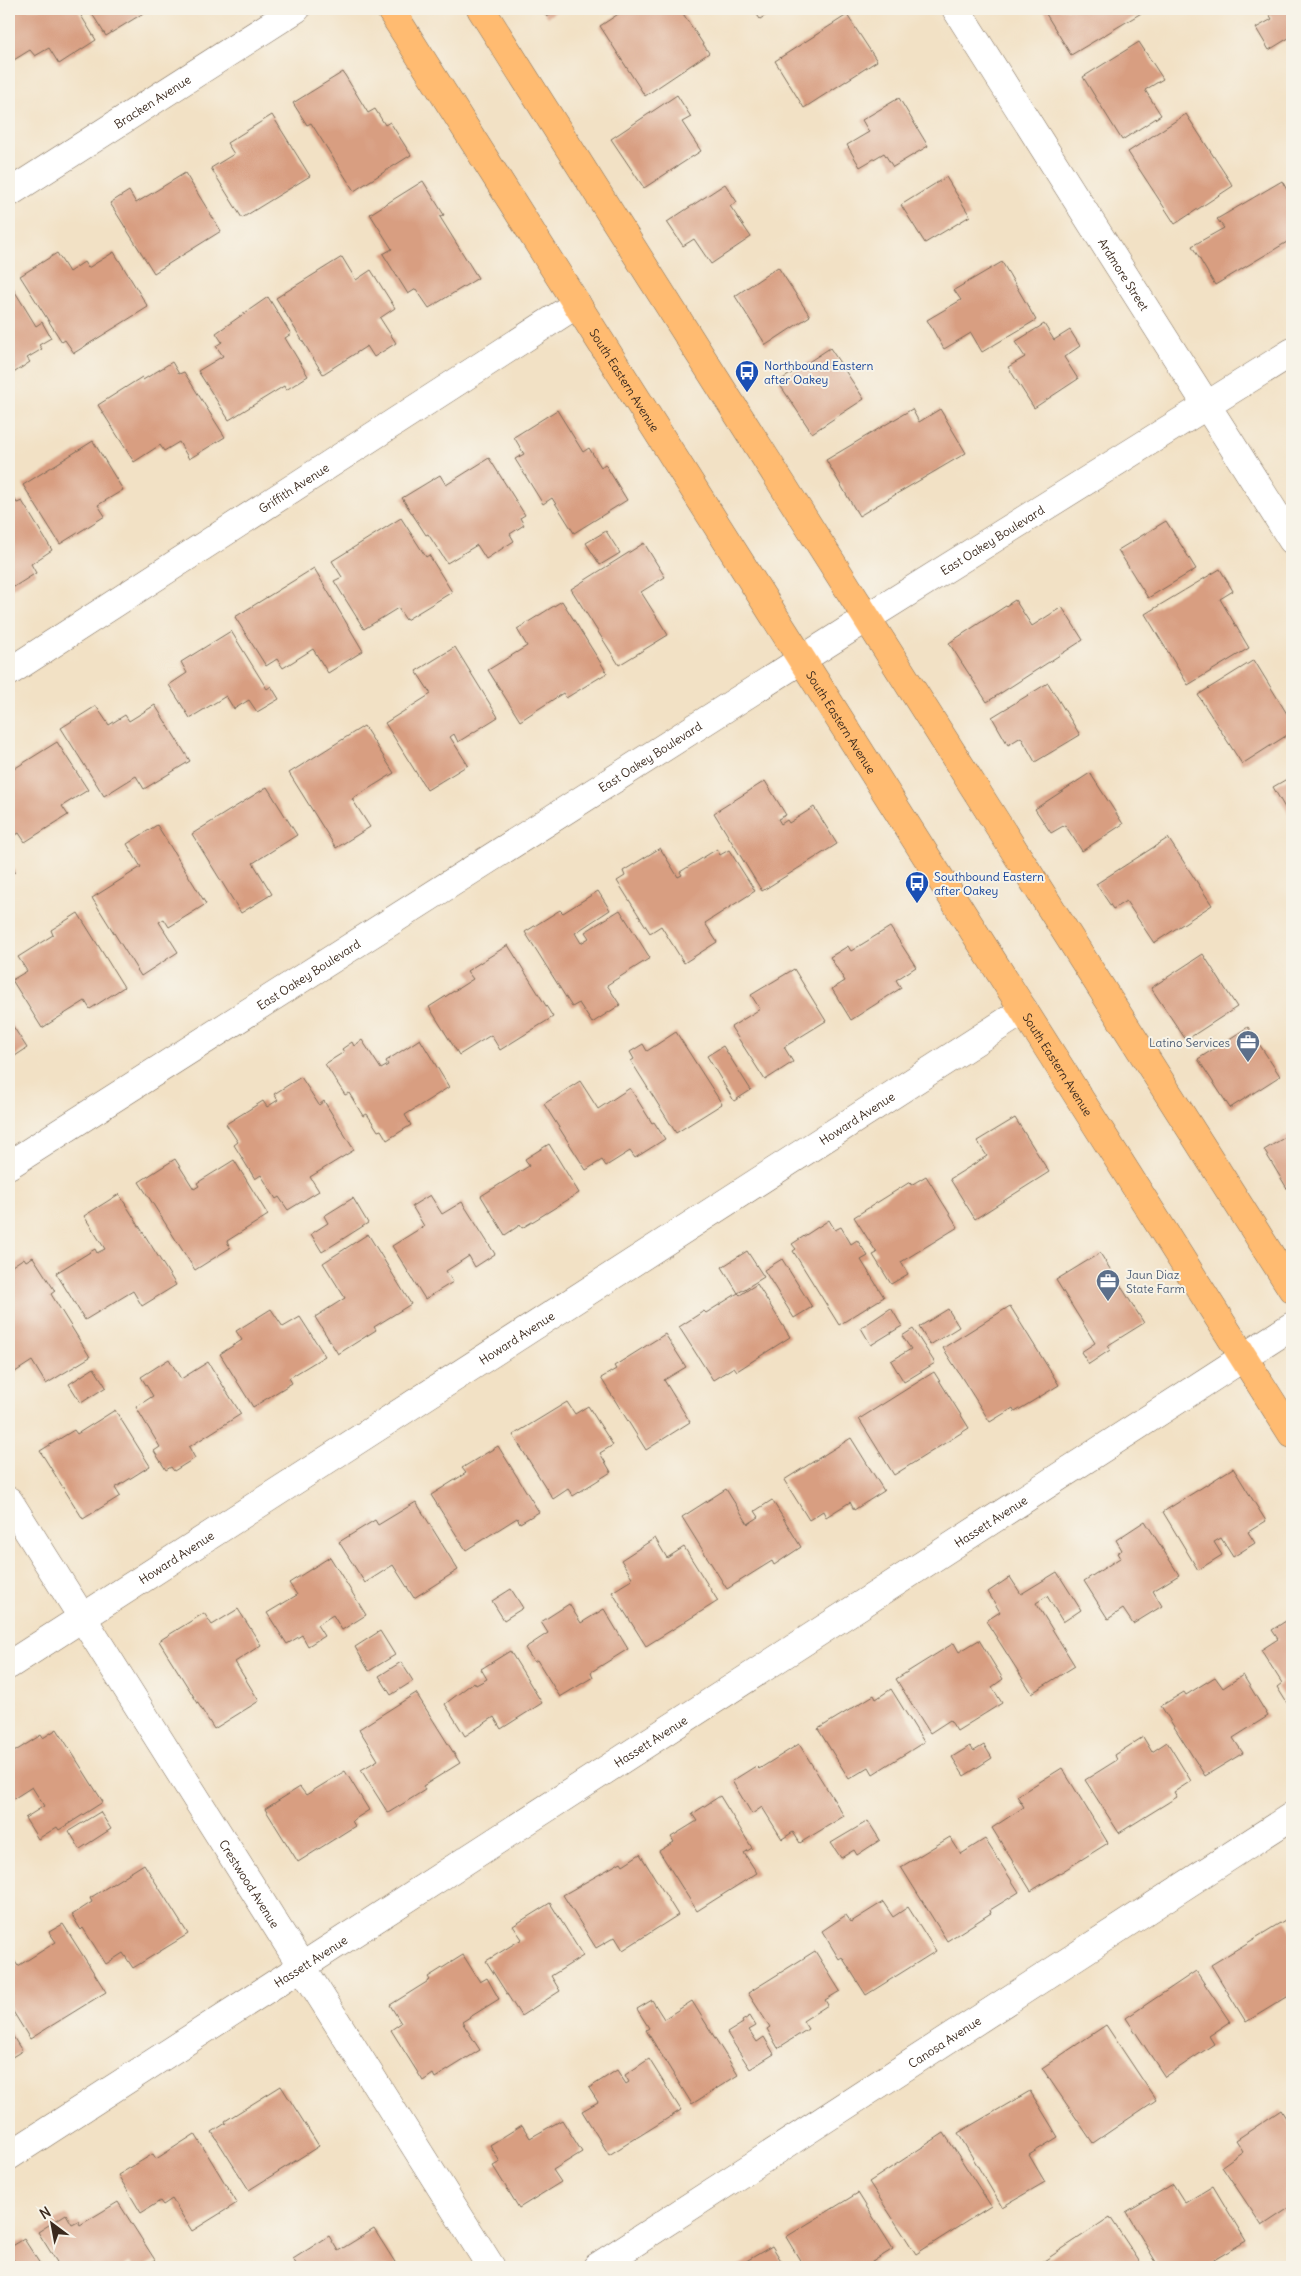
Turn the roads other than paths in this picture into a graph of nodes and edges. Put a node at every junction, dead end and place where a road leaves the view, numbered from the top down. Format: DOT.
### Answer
graph roads {
  1 [pos="296,9"];
  2 [pos="390,9"];
  3 [pos="481,9"];
  4 [pos="956,9"];
  5 [pos="9,193"];
  6 [pos="577,304"];
  7 [pos="1292,352"];
  8 [pos="1207,406"];
  9 [pos="1292,540"];
  10 [pos="867,618"];
  11 [pos="802,660"];
  12 [pos="9,672"];
  13 [pos="1024,1010"];
  14 [pos="9,1165"];
  15 [pos="1292,1289"];
  16 [pos="1292,1326"];
  17 [pos="1244,1358"];
  18 [pos="1292,1434"];
  19 [pos="9,1501"];
  20 [pos="83,1617"];
  21 [pos="9,1665"];
  22 [pos="1292,1816"];
  23 [pos="302,1967"];
  24 [pos="9,2156"];
  25 [pos="491,2267"];
  26 [pos="597,2267"];
  1 -- 5 [label="street, Bracken Avenue"];
  2 -- 6 [label="main road, South Eastern Avenue"];
  3 -- 10 [label="main road"];
  4 -- 8 [label="street, Ardmore Street"];
  6 -- 11 [label="main road, South Eastern Avenue"];
  6 -- 12 [label="street, Griffith Avenue"];
  7 -- 8 [label="street, East Oakey Boulevard"];
  8 -- 9 [label="street, Ardmore Street"];
  8 -- 10 [label="street, East Oakey Boulevard"];
  10 -- 11 [label="street, East Oakey Boulevard"];
  10 -- 15 [label="main road"];
  11 -- 13 [label="main road, South Eastern Avenue"];
  11 -- 14 [label="street, East Oakey Boulevard"];
  13 -- 17 [label="main road, South Eastern Avenue"];
  13 -- 20 [label="street, Howard Avenue"];
  16 -- 17 [label="street, Hassett Avenue"];
  17 -- 18 [label="main road, South Eastern Avenue"];
  17 -- 23 [label="street, Hassett Avenue"];
  19 -- 20 [label="street, Crestwood Avenue"];
  20 -- 21 [label="street, Howard Avenue"];
  20 -- 23 [label="street, Crestwood Avenue"];
  22 -- 26 [label="street, Canosa Avenue"];
  23 -- 24 [label="street, Hassett Avenue"];
  23 -- 25 [label="street, Crestwood Avenue"];
}
